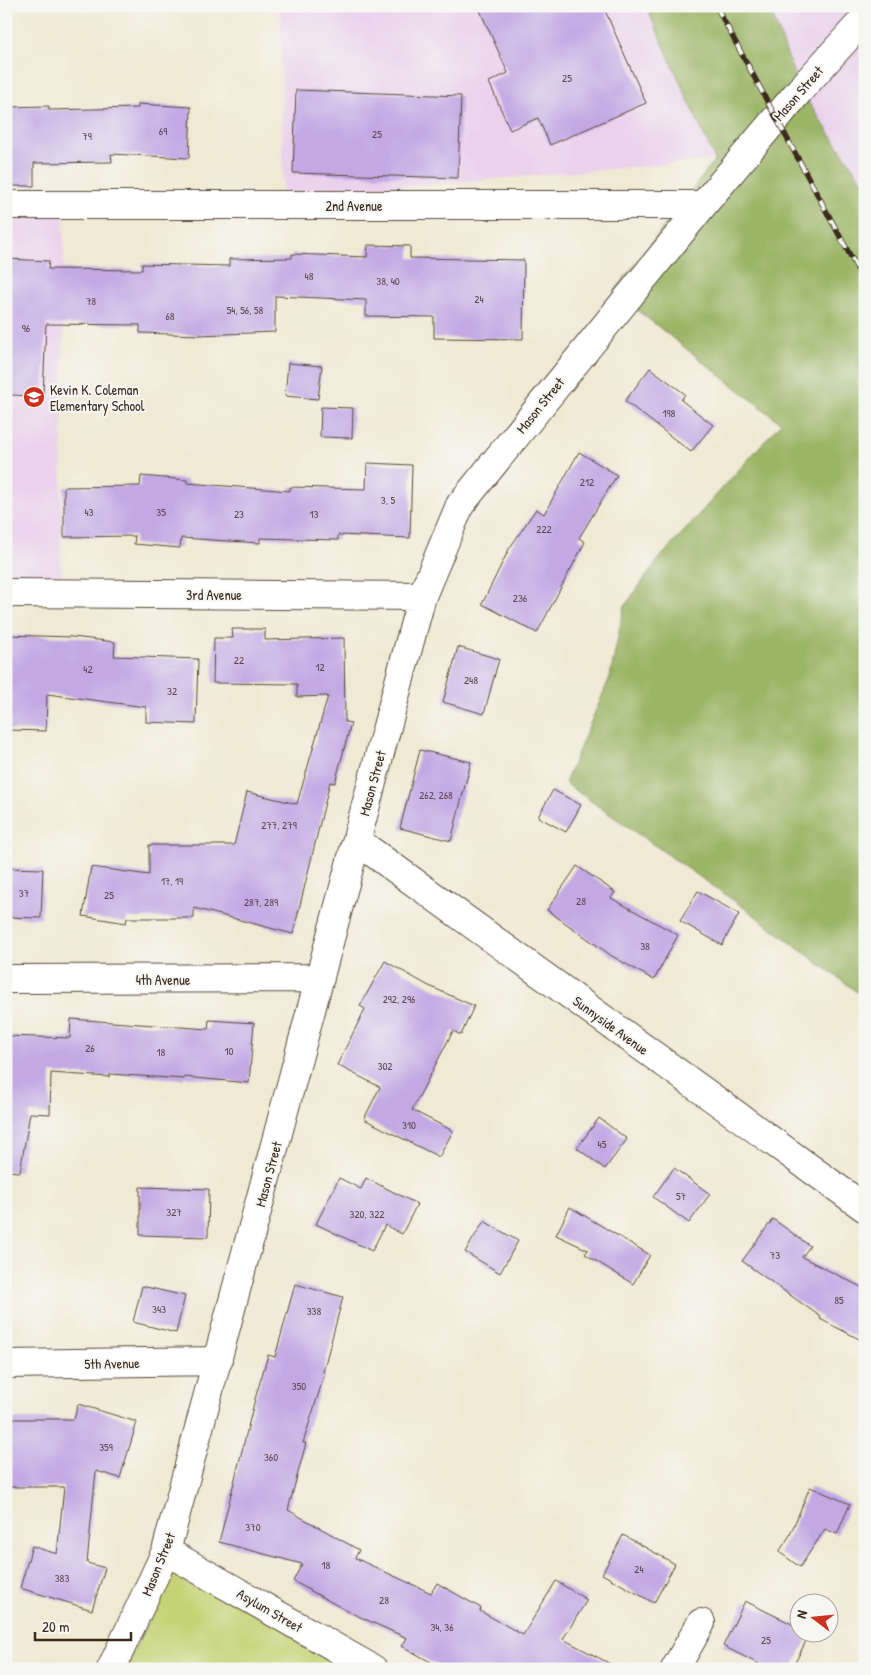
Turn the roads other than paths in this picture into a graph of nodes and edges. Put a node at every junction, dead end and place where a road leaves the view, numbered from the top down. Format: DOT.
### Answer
graph roads {
  1 [pos="865,18"];
  2 [pos="6,205"];
  3 [pos="703,205"];
  4 [pos="6,593"];
  5 [pos="422,596"];
  6 [pos="357,841"];
  7 [pos="320,978"];
  8 [pos="6,979"];
  9 [pos="865,1208"];
  10 [pos="218,1362"];
  11 [pos="6,1364"];
  12 [pos="166,1551"];
  13 [pos="702,1623"];
  14 [pos="110,1669"];
  15 [pos="373,1669"];
  16 [pos="675,1669"];
  1 -- 3 [label="street, Mason Street"];
  2 -- 3 [label="street, 2nd Avenue"];
  3 -- 5 [label="street, Mason Street"];
  4 -- 5 [label="street, 3rd Avenue"];
  5 -- 6 [label="street, Mason Street"];
  6 -- 7 [label="street, Mason Street"];
  6 -- 9 [label="street, Sunnyside Avenue"];
  7 -- 8 [label="street, 4th Avenue"];
  7 -- 10 [label="street, Mason Street"];
  10 -- 11 [label="street, 5th Avenue"];
  10 -- 12 [label="street, Mason Street"];
  12 -- 14 [label="street, Mason Street"];
  12 -- 15 [label="street, Asylum Street"];
  13 -- 16 [label="street"];
}
